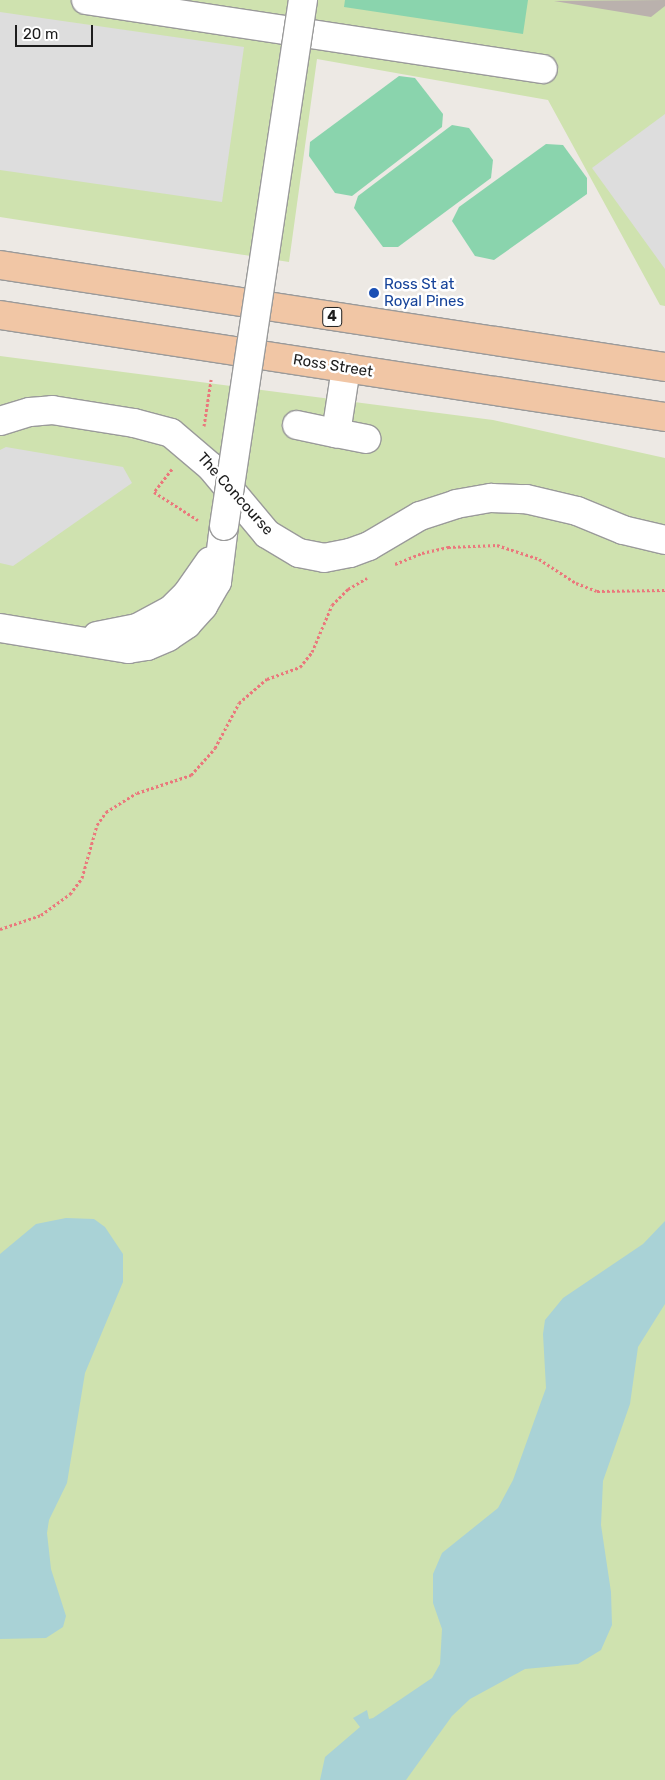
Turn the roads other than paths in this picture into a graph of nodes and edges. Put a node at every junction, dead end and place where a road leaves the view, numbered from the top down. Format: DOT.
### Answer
graph roads {
  1 [pos="86,0"];
  2 [pos="303,0"];
  3 [pos="543,69"];
  4 [pos="0,265"];
  5 [pos="0,314"];
  6 [pos="665,367"];
  7 [pos="346,368"];
  8 [pos="665,417"];
  9 [pos="0,420"];
  10 [pos="298,425"];
  11 [pos="336,433"];
  12 [pos="366,439"];
  13 [pos="665,540"];
  14 [pos="0,628"];
  1 -- 3 [label="street"];
  2 -- 14 [label="street, bridge"];
  4 -- 6 [label="main road, 4"];
  5 -- 7 [label="main road, Ross Street"];
  7 -- 8 [label="main road, Ross Street"];
  7 -- 11 [label="street"];
  9 -- 13 [label="street, The Concourse"];
  10 -- 11 [label="street"];
  11 -- 12 [label="street"];
}
